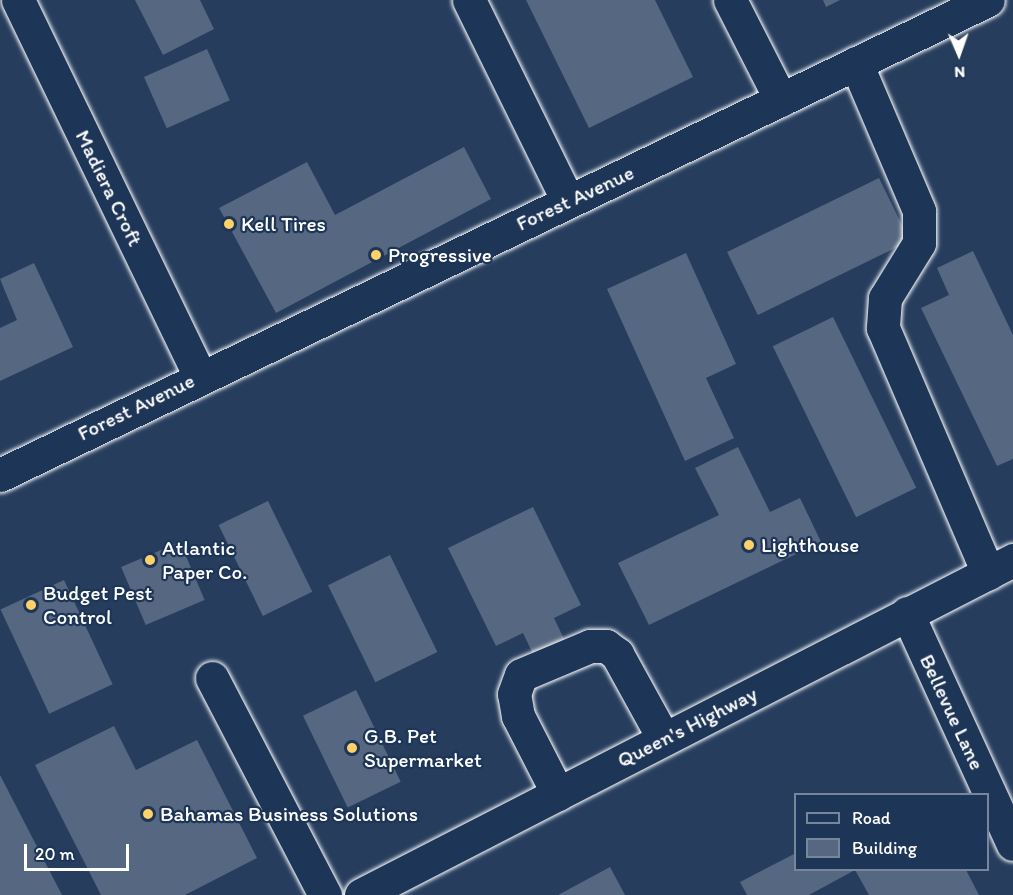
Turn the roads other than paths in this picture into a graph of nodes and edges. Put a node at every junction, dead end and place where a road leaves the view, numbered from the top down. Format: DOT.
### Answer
graph roads {
  1 [pos="18,0"];
  2 [pos="469,0"];
  3 [pos="730,0"];
  4 [pos="988,0"];
  5 [pos="856,63"];
  6 [pos="781,100"];
  7 [pos="568,201"];
  8 [pos="200,376"];
  9 [pos="0,475"];
  10 [pos="1000,566"];
  11 [pos="907,613"];
  12 [pos="212,678"];
  13 [pos="664,739"];
  14 [pos="558,794"];
  15 [pos="1013,844"];
  16 [pos="325,895"];
  17 [pos="361,895"];
  1 -- 8 [label="street, Madiera Croft"];
  2 -- 7 [label="street"];
  3 -- 6 [label="street"];
  4 -- 5 [label="street, Forest Avenue"];
  5 -- 6 [label="street, Forest Avenue"];
  5 -- 10 [label="street"];
  6 -- 7 [label="street, Forest Avenue"];
  7 -- 8 [label="street, Forest Avenue"];
  8 -- 9 [label="street, Forest Avenue"];
  10 -- 11 [label="street, Queen's Highway"];
  11 -- 13 [label="street, Queen's Highway"];
  11 -- 15 [label="street, Bellevue Lane"];
  12 -- 16 [label="street"];
  13 -- 14 [label="street, Queen's Highway"];
  13 -- 14 [label="street"];
  14 -- 17 [label="street, Queen's Highway"];
}
